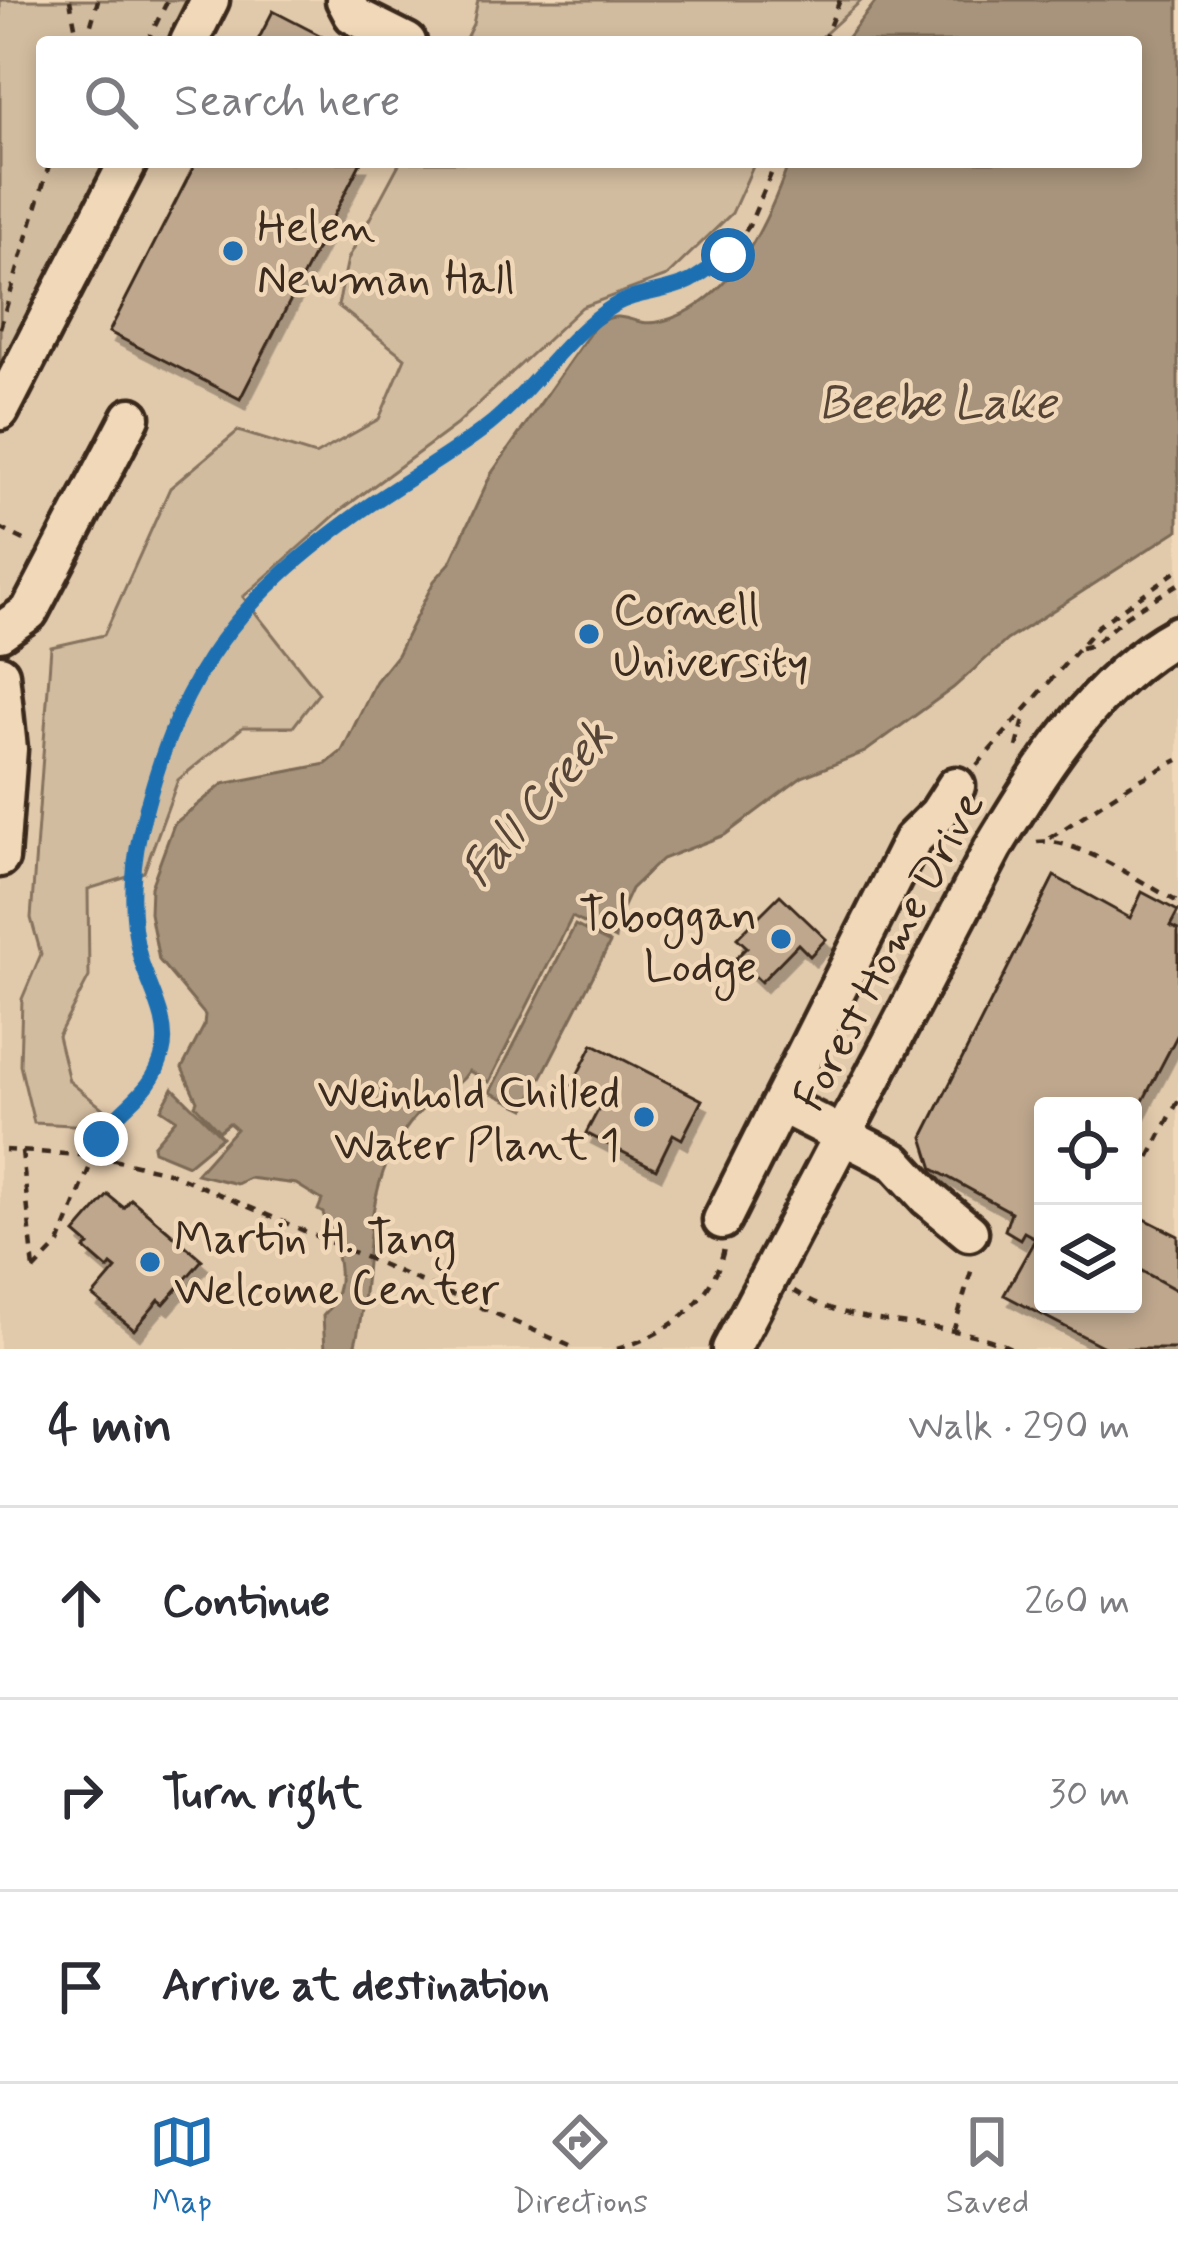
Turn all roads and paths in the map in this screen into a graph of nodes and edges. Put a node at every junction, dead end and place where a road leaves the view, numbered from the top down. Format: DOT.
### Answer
graph roads {
  1 [pos="70,0"];
  2 [pos="98,0"];
  3 [pos="168,0"];
  4 [pos="210,0"];
  5 [pos="345,0"];
  6 [pos="840,0"];
  7 [pos="80,36"];
  8 [pos="84,36"];
  9 [pos="150,36"];
  10 [pos="192,36"];
  11 [pos="395,36"];
  12 [pos="825,36"];
  13 [pos="48,168"];
  14 [pos="125,168"];
  15 [pos="773,168"];
  16 [pos="0,328"];
  17 [pos="0,411"];
  18 [pos="131,417"];
  19 [pos="1178,570"];
  20 [pos="1178,584"];
  21 [pos="0,632"];
  22 [pos="1178,634"];
  23 [pos="1075,650"];
  24 [pos="0,674"];
  25 [pos="4,750"];
  26 [pos="1178,760"];
  27 [pos="956,786"];
  28 [pos="1047,840"];
  29 [pos="1031,842"];
  30 [pos="0,858"];
  31 [pos="1178,902"];
  32 [pos="1178,1101"];
  33 [pos="781,1104"];
  34 [pos="842,1135"];
  35 [pos="5,1150"];
  36 [pos="22,1151"];
  37 [pos="96,1156"];
  38 [pos="1142,1171"];
  39 [pos="724,1227"];
  40 [pos="969,1232"];
  41 [pos="784,1284"];
  42 [pos="966,1288"];
  43 [pos="953,1332"];
  44 [pos="577,1349"];
  45 [pos="617,1349"];
  46 [pos="731,1349"];
  47 [pos="1012,1349"];
  1 -- 7 [label="path"];
  2 -- 8 [label="path"];
  3 -- 9 [label="path"];
  4 -- 10 [label="street"];
  5 -- 11 [label="street"];
  6 -- 12 [label="path"];
  13 -- 16 [label="path"];
  14 -- 17 [label="street"];
  15 -- 37 [label="path"];
  18 -- 21 [label="street"];
  19 -- 23 [label="path"];
  20 -- 23 [label="path"];
  22 -- 34 [label="street, Forest Home Drive"];
  23 -- 27 [label="path"];
  24 -- 25 [label="street"];
  25 -- 30 [label="street"];
  26 -- 28 [label="path"];
  27 -- 33 [label="street"];
  28 -- 29 [label="path"];
  28 -- 31 [label="path"];
  32 -- 38 [label="path"];
  33 -- 34 [label="street"];
  33 -- 39 [label="street"];
  34 -- 40 [label="street"];
  34 -- 46 [label="street, Forest Home Drive"];
  35 -- 36 [label="path"];
  36 -- 37 [label="path"];
  36 -- 37 [label="path"];
  37 -- 44 [label="path"];
  39 -- 45 [label="path"];
  41 -- 43 [label="path"];
  42 -- 43 [label="path"];
  43 -- 47 [label="path"];
}
